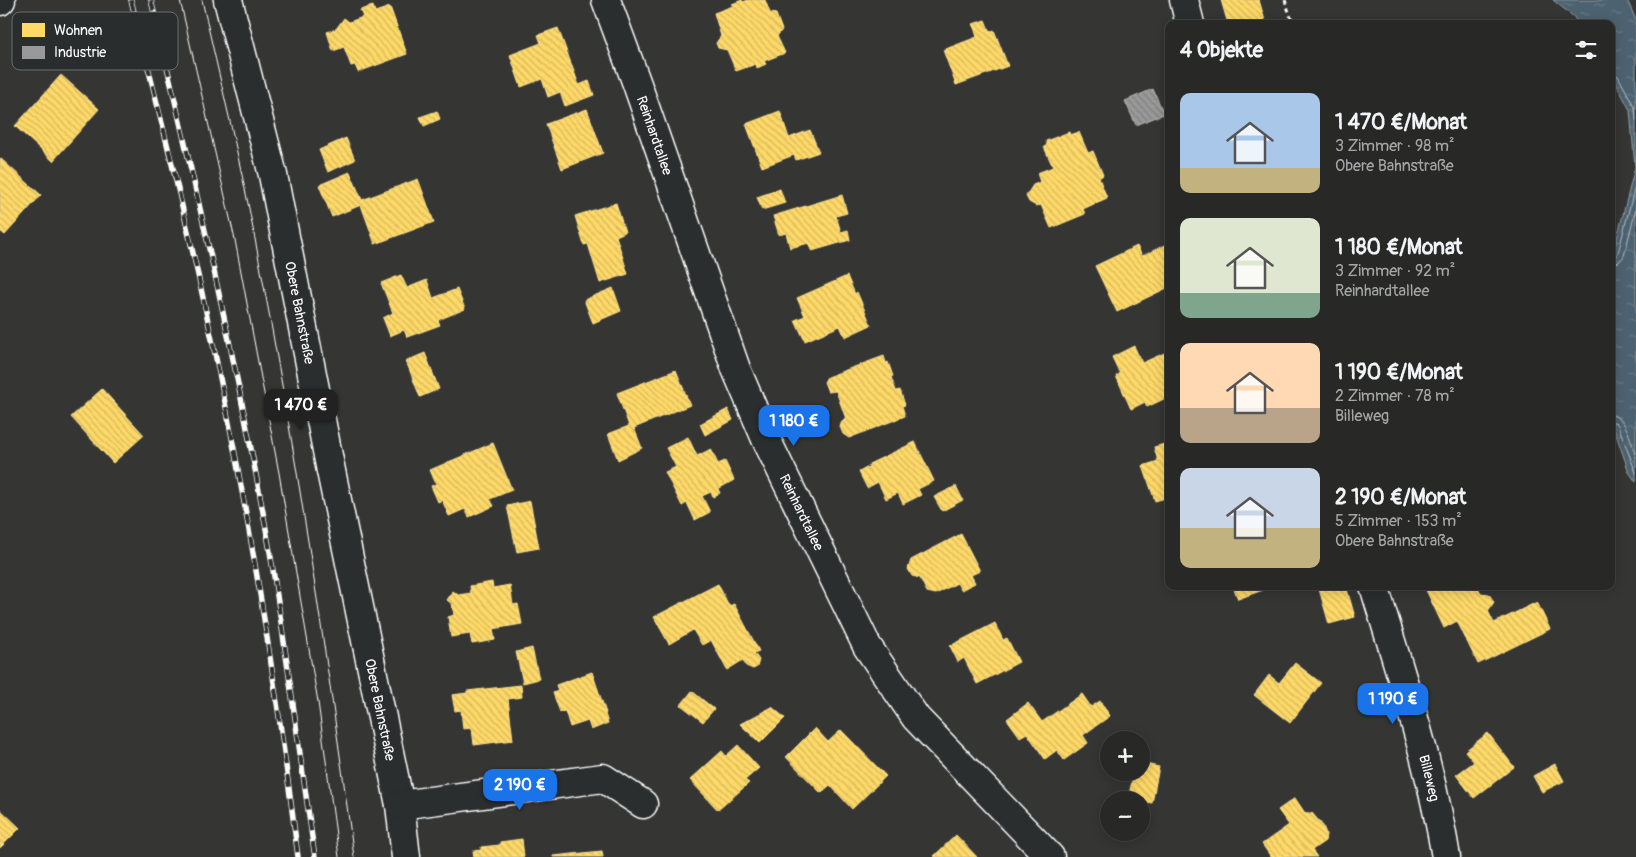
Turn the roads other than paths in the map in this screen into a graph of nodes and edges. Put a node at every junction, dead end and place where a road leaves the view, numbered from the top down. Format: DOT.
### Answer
graph roads {
  1 [pos="228,0"];
  2 [pos="606,0"];
  3 [pos="1184,0"];
  4 [pos="1189,20"];
  5 [pos="1375,590"];
  6 [pos="643,804"];
  7 [pos="400,805"];
  8 [pos="406,857"];
  9 [pos="1050,857"];
  10 [pos="1446,857"];
  1 -- 7 [label="street, Obere Bahnstraße"];
  2 -- 9 [label="street, Reinhardtallee"];
  3 -- 4 [label="street"];
  5 -- 10 [label="street, Billeweg"];
  6 -- 7 [label="street"];
  7 -- 8 [label="street, Obere Bahnstraße"];
}
